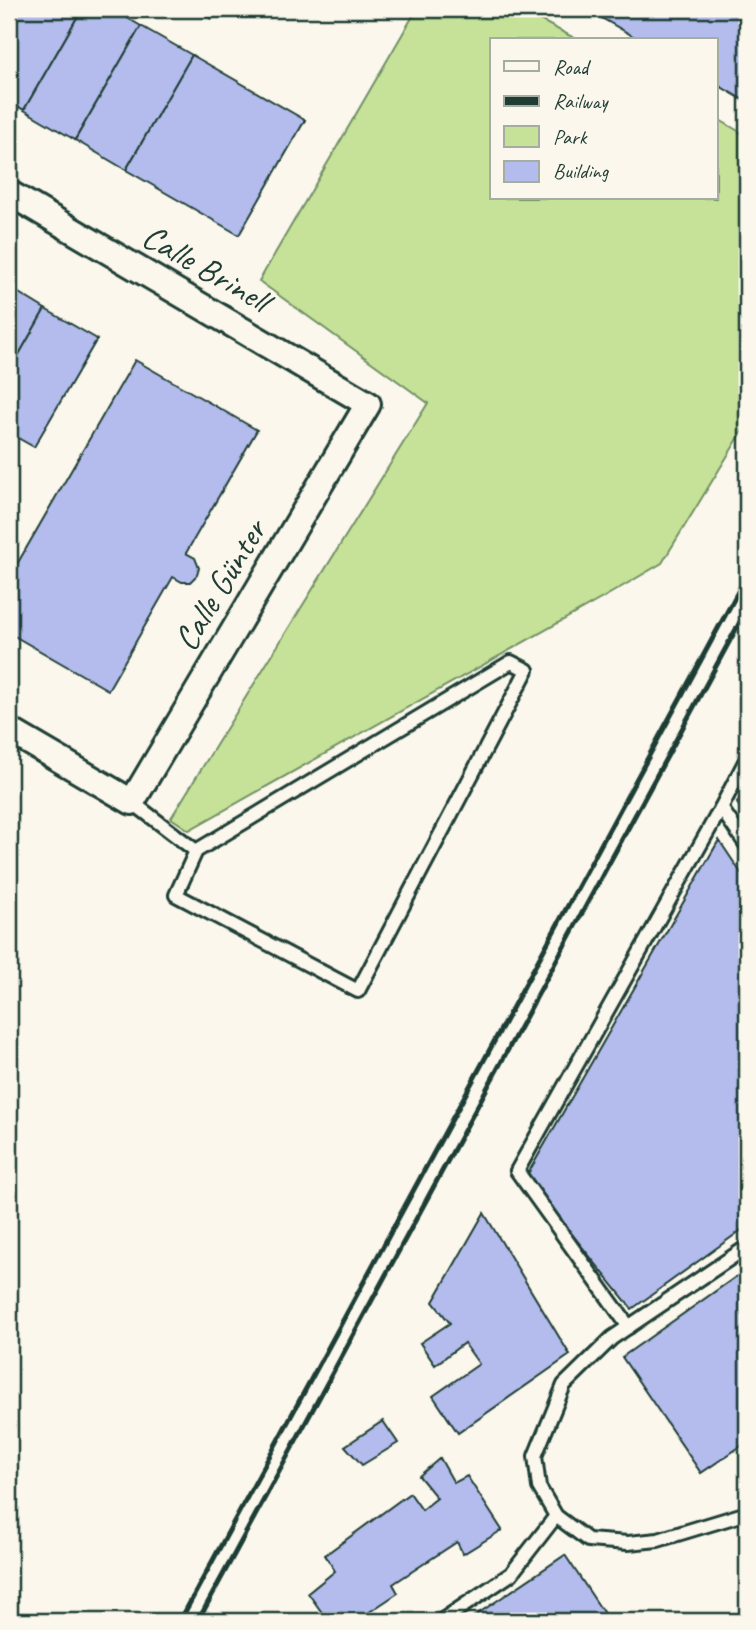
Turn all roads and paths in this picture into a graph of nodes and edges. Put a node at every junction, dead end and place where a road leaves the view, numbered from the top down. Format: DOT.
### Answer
graph roads {
  1 [pos="9,193"];
  2 [pos="368,404"];
  3 [pos="9,730"];
  4 [pos="747,758"];
  5 [pos="132,802"];
  6 [pos="721,808"];
  7 [pos="747,846"];
  8 [pos="196,851"];
  9 [pos="747,1247"];
  10 [pos="629,1327"];
  11 [pos="556,1516"];
  12 [pos="745,1516"];
  13 [pos="441,1621"];
  1 -- 2 [label="street, Calle Brinell"];
  2 -- 5 [label="street, Calle Günter"];
  3 -- 5 [label="street"];
  4 -- 6 [label="lane"];
  5 -- 8 [label="lane"];
  6 -- 7 [label="lane"];
  6 -- 10 [label="lane"];
  8 -- 8 [label="lane"];
  9 -- 10 [label="lane"];
  10 -- 11 [label="lane"];
  11 -- 12 [label="lane"];
  11 -- 13 [label="lane"];
}
